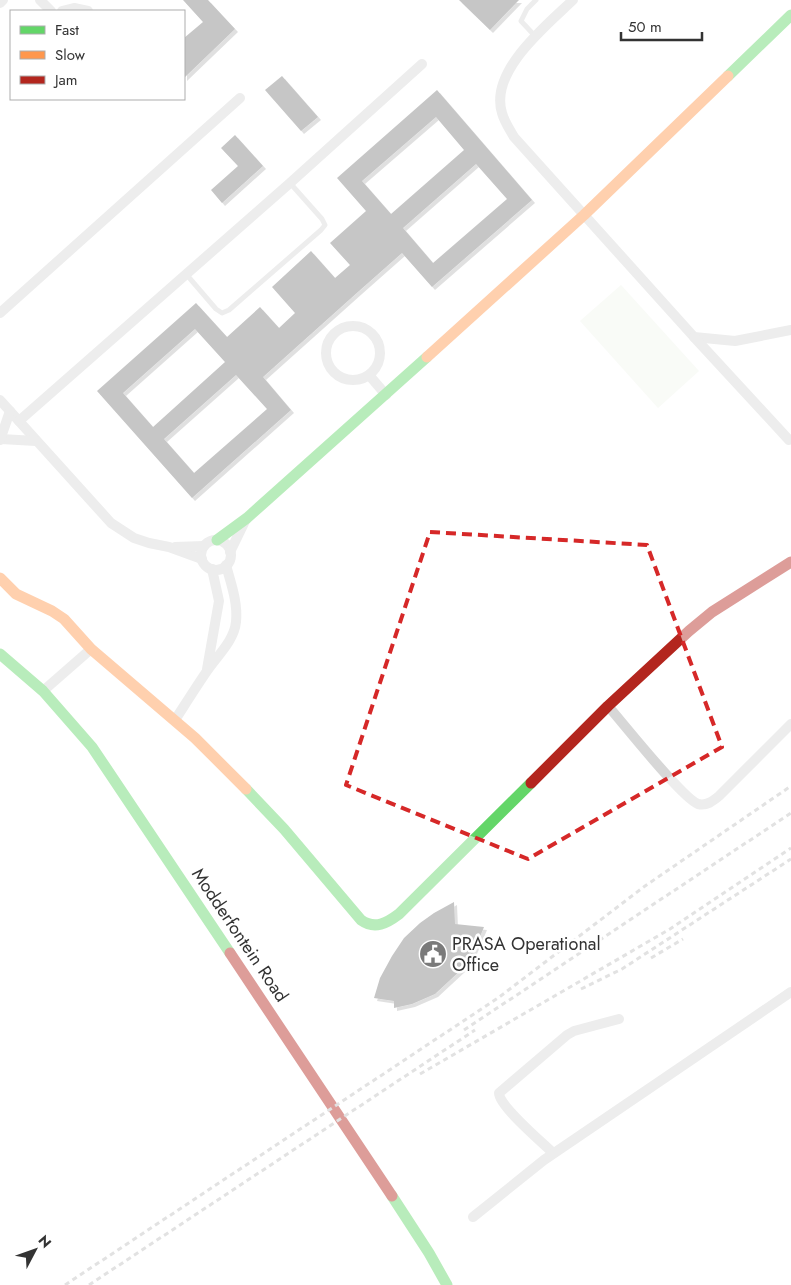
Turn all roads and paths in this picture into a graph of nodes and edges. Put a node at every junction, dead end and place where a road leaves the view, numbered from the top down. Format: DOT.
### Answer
graph roads {
  1 [pos="3,0"];
  2 [pos="40,0"];
  3 [pos="536,0"];
  4 [pos="573,0"];
  5 [pos="0,3"];
  6 [pos="50,10"];
  7 [pos="66,10"];
  8 [pos="83,10"];
  9 [pos="791,15"];
  10 [pos="535,37"];
  11 [pos="422,64"];
  12 [pos="240,98"];
  13 [pos="290,183"];
  14 [pos="584,215"];
  15 [pos="186,274"];
  16 [pos="0,313"];
  17 [pos="791,330"];
  18 [pos="694,338"];
  19 [pos="369,375"];
  20 [pos="386,395"];
  21 [pos="0,400"];
  22 [pos="10,411"];
  23 [pos="19,420"];
  24 [pos="0,439"];
  25 [pos="789,440"];
  26 [pos="36,441"];
  27 [pos="247,518"];
  28 [pos="217,540"];
  29 [pos="204,546"];
  30 [pos="169,547"];
  31 [pos="230,552"];
  32 [pos="202,559"];
  33 [pos="791,562"];
  34 [pos="226,565"];
  35 [pos="212,569"];
  36 [pos="0,578"];
  37 [pos="217,618"];
  38 [pos="236,622"];
  39 [pos="91,649"];
  40 [pos="0,654"];
  41 [pos="207,670"];
  42 [pos="43,691"];
  43 [pos="608,706"];
  44 [pos="175,720"];
  45 [pos="791,724"];
  46 [pos="791,992"];
  47 [pos="619,1019"];
  48 [pos="553,1153"];
  49 [pos="473,1217"];
  50 [pos="429,1253"];
  51 [pos="447,1285"];
  52 [pos="455,1285"];
  1 -- 5 [label="street"];
  2 -- 6 [label="street"];
  3 -- 10 [label="lane"];
  4 -- 10 [label="street"];
  7 -- 8 [label="street"];
  9 -- 14 [label="street"];
  10 -- 14 [label="street"];
  11 -- 13 [label="street"];
  12 -- 16 [label="street"];
  13 -- 15 [label="street"];
  13 -- 15 [label="lane"];
  14 -- 18 [label="street"];
  14 -- 20 [label="street"];
  15 -- 23 [label="street"];
  17 -- 18 [label="street"];
  18 -- 25 [label="street"];
  19 -- 19 [label="street"];
  19 -- 20 [label="street"];
  20 -- 27 [label="street"];
  21 -- 22 [label="street"];
  22 -- 23 [label="street"];
  22 -- 24 [label="street"];
  23 -- 26 [label="street"];
  24 -- 26 [label="street"];
  26 -- 30 [label="street"];
  27 -- 28 [label="street"];
  27 -- 31 [label="street"];
  28 -- 29 [label="street"];
  28 -- 31 [label="street"];
  29 -- 30 [label="street"];
  29 -- 32 [label="street"];
  30 -- 32 [label="street"];
  31 -- 34 [label="street"];
  32 -- 35 [label="street"];
  33 -- 43 [label="street"];
  34 -- 35 [label="street"];
  34 -- 38 [label="street"];
  35 -- 37 [label="street"];
  36 -- 39 [label="street"];
  37 -- 38 [label="street"];
  37 -- 41 [label="street"];
  38 -- 41 [label="street"];
  39 -- 42 [label="street"];
  39 -- 44 [label="street"];
  40 -- 42 [label="street, Modderfontein Road"];
  41 -- 44 [label="street"];
  42 -- 50 [label="street, Modderfontein Road"];
  43 -- 44 [label="street"];
  43 -- 45 [label="street"];
  46 -- 48 [label="street"];
  47 -- 48 [label="street"];
  48 -- 49 [label="street"];
  50 -- 51 [label="street, Modderfontein Road"];
  50 -- 52 [label="street, Modderfontein Road"];
}
